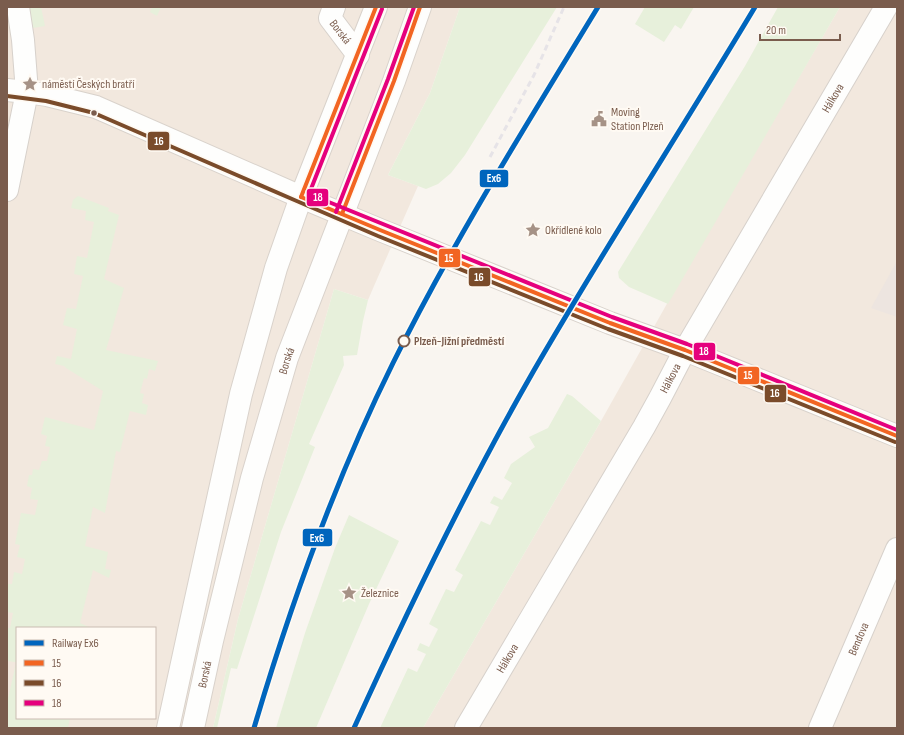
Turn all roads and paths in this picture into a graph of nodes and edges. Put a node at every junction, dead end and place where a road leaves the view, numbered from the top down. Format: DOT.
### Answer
graph roads {
  1 [pos="18,7"];
  2 [pos="376,7"];
  3 [pos="420,7"];
  4 [pos="886,7"];
  5 [pos="332,12"];
  6 [pos="358,55"];
  7 [pos="17,91"];
  8 [pos="7,190"];
  9 [pos="301,197"];
  10 [pos="342,214"];
  11 [pos="685,350"];
  12 [pos="897,436"];
  13 [pos="897,549"];
  14 [pos="168,728"];
  15 [pos="193,728"];
  16 [pos="466,728"];
  17 [pos="820,728"];
  1 -- 7 [label="street"];
  2 -- 6 [label="street, Borská"];
  3 -- 10 [label="street, Borská"];
  4 -- 11 [label="street, Hálkova"];
  5 -- 6 [label="street, Borská"];
  6 -- 9 [label="street, Borská"];
  7 -- 8 [label="street"];
  7 -- 9 [label="street"];
  9 -- 10 [label="street"];
  9 -- 14 [label="street, Borská"];
  10 -- 11 [label="street"];
  10 -- 15 [label="street, Borská"];
  11 -- 12 [label="street"];
  11 -- 16 [label="street, Hálkova"];
  13 -- 17 [label="street, Bendova"];
}
